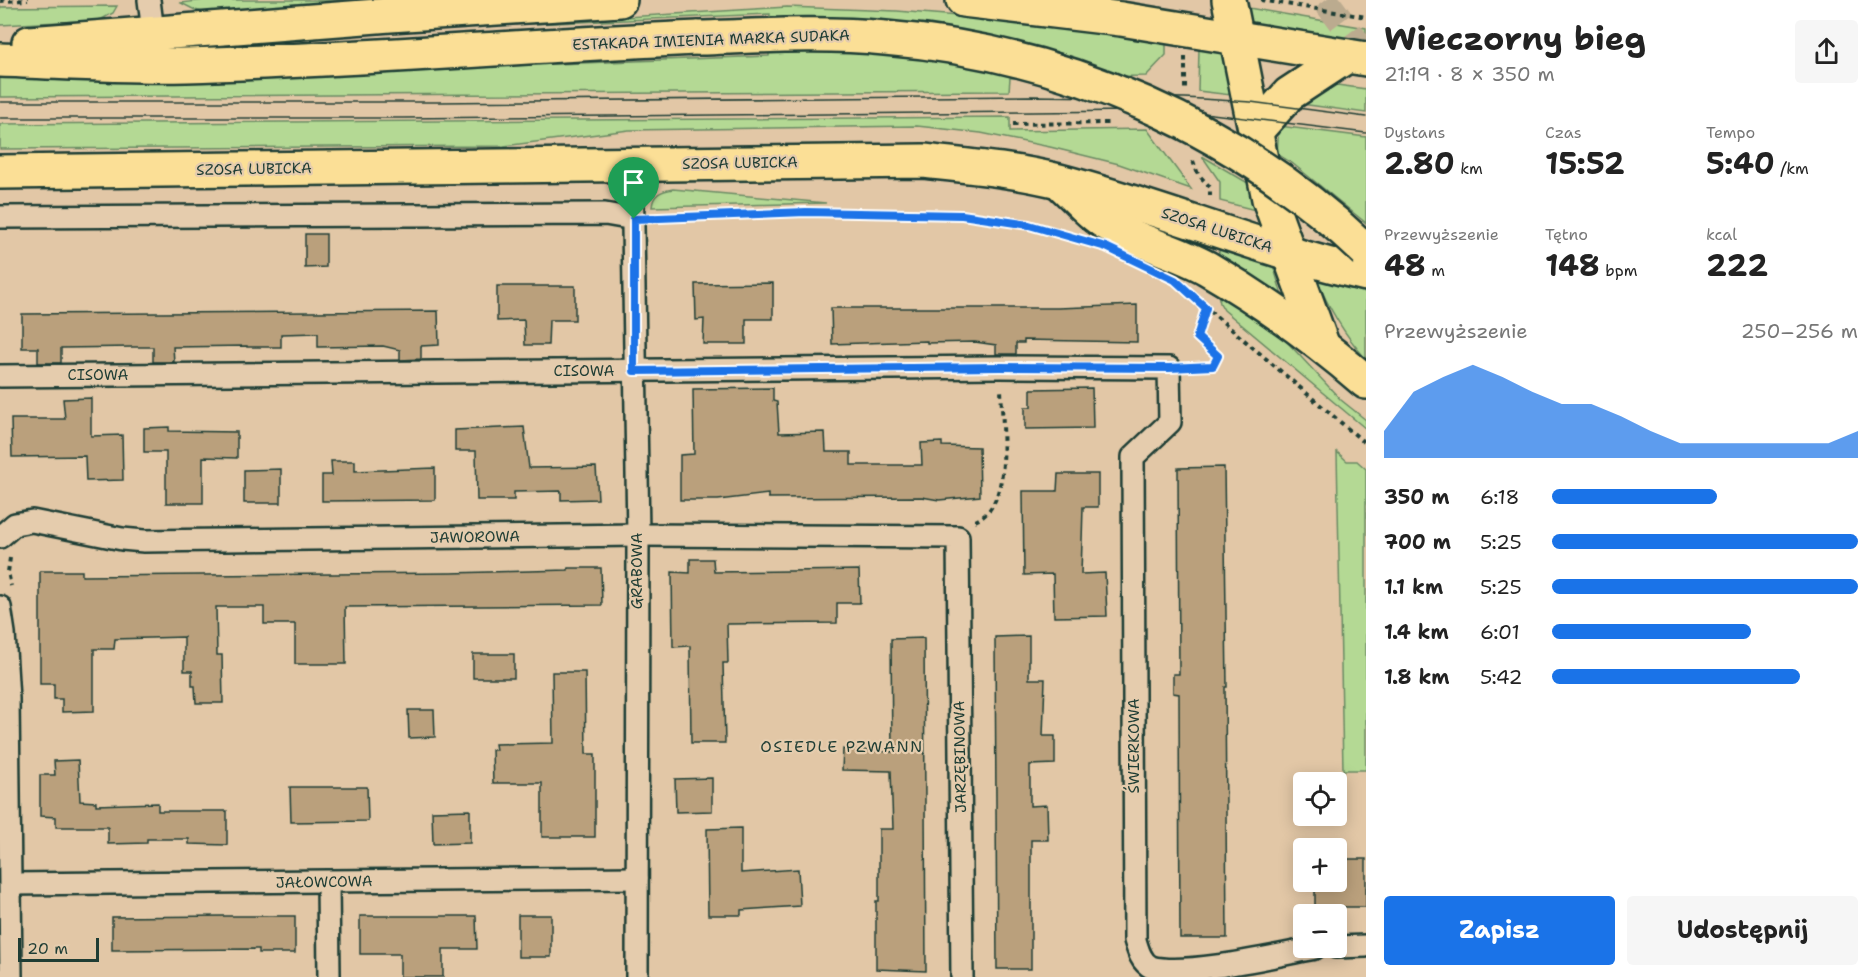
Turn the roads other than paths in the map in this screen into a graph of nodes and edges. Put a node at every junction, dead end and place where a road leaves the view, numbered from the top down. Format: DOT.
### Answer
graph roads {
  1 [pos="149,0"];
  2 [pos="620,0"];
  3 [pos="963,0"];
  4 [pos="1229,0"];
  5 [pos="1129,9"];
  6 [pos="153,32"];
  7 [pos="1237,38"];
  8 [pos="0,45"];
  9 [pos="1357,58"];
  10 [pos="0,60"];
  11 [pos="1256,131"];
  12 [pos="632,164"];
  13 [pos="0,172"];
  14 [pos="1059,181"];
  15 [pos="0,217"];
  16 [pos="634,219"];
  17 [pos="1366,251"];
  18 [pos="1288,252"];
  19 [pos="1366,274"];
  20 [pos="1322,344"];
  21 [pos="1169,368"];
  22 [pos="634,371"];
  23 [pos="0,376"];
  24 [pos="1366,382"];
  25 [pos="965,529"];
  26 [pos="638,535"];
  27 [pos="0,537"];
  28 [pos="0,607"];
  29 [pos="637,878"];
  30 [pos="328,882"];
  31 [pos="11,884"];
  32 [pos="1366,946"];
  33 [pos="1347,947"];
  34 [pos="1293,953"];
  35 [pos="11,977"];
  36 [pos="329,977"];
  37 [pos="637,977"];
  38 [pos="962,977"];
  1 -- 6 [label="street"];
  2 -- 6 [label="main road"];
  3 -- 5 [label="main road"];
  4 -- 7 [label="main road"];
  5 -- 7 [label="main road"];
  6 -- 8 [label="main road"];
  7 -- 9 [label="main road"];
  7 -- 11 [label="main road"];
  9 -- 11 [label="main road"];
  10 -- 17 [label="main road, ESTAKADA IMIENIA MARKA SUDAKA, bridge"];
  11 -- 18 [label="main road"];
  12 -- 13 [label="main road, SZOSA LUBICKA"];
  12 -- 14 [label="main road, SZOSA LUBICKA"];
  12 -- 16 [label="street, GRABOWA"];
  14 -- 18 [label="main road, SZOSA LUBICKA"];
  14 -- 20 [label="main road"];
  15 -- 16 [label="street"];
  16 -- 22 [label="street, GRABOWA"];
  18 -- 19 [label="main road, SZOSA LUBICKA"];
  18 -- 20 [label="main road"];
  20 -- 24 [label="main road"];
  21 -- 22 [label="street, CISOWA"];
  21 -- 34 [label="street, ŚWIERKOWA"];
  22 -- 23 [label="street, CISOWA"];
  22 -- 26 [label="street, GRABOWA"];
  25 -- 26 [label="street, JAWOROWA"];
  25 -- 38 [label="street, JARZĘBINOWA"];
  26 -- 27 [label="street, JAWOROWA"];
  26 -- 29 [label="street, GRABOWA"];
  28 -- 31 [label="street"];
  29 -- 30 [label="street, JAŁOWCOWA"];
  29 -- 37 [label="street, GRABOWA"];
  30 -- 31 [label="street, JAŁOWCOWA"];
  30 -- 36 [label="street"];
  31 -- 35 [label="street"];
  32 -- 33 [label="street"];
}
